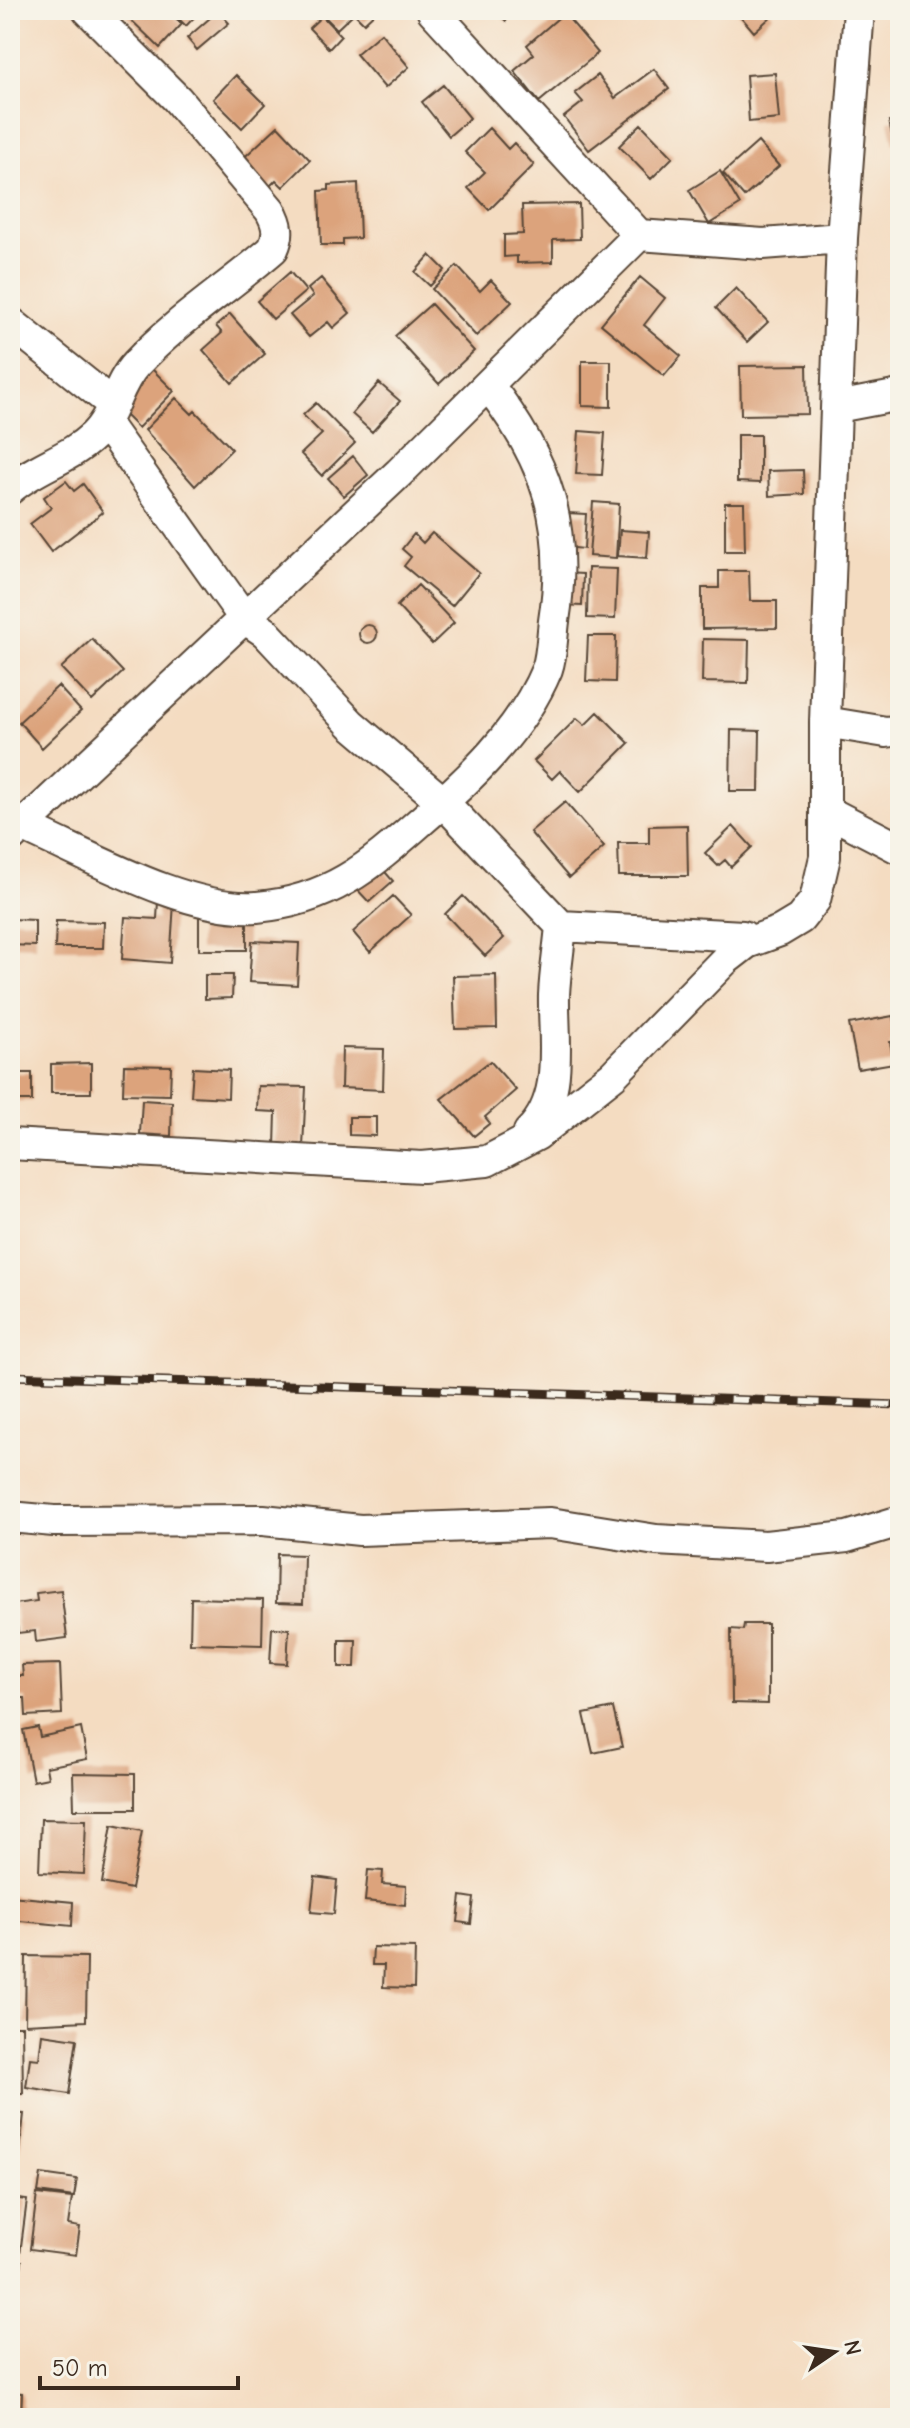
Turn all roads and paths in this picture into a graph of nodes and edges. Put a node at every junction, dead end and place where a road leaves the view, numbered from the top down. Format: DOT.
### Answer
graph roads {
  1 [pos="88,10"];
  2 [pos="432,10"];
  3 [pos="859,10"];
  4 [pos="639,235"];
  5 [pos="842,238"];
  6 [pos="10,322"];
  7 [pos="488,385"];
  8 [pos="900,395"];
  9 [pos="837,407"];
  10 [pos="109,413"];
  11 [pos="10,489"];
  12 [pos="244,618"];
  13 [pos="825,722"];
  14 [pos="900,730"];
  15 [pos="443,802"];
  16 [pos="825,810"];
  17 [pos="17,832"];
  18 [pos="900,849"];
  19 [pos="561,926"];
  20 [pos="747,943"];
  21 [pos="10,1144"];
  22 [pos="513,1147"];
  23 [pos="10,1517"];
  24 [pos="900,1521"];
  1 -- 10 [label="street"];
  2 -- 4 [label="street"];
  3 -- 5 [label="street"];
  4 -- 5 [label="street"];
  4 -- 7 [label="street"];
  5 -- 9 [label="street"];
  6 -- 10 [label="street"];
  7 -- 12 [label="street"];
  7 -- 15 [label="street"];
  8 -- 9 [label="street"];
  9 -- 13 [label="street"];
  10 -- 11 [label="street"];
  10 -- 12 [label="street"];
  12 -- 15 [label="street"];
  12 -- 17 [label="street"];
  13 -- 14 [label="street"];
  13 -- 16 [label="street"];
  15 -- 17 [label="street"];
  15 -- 19 [label="street"];
  16 -- 18 [label="street"];
  16 -- 20 [label="street"];
  19 -- 20 [label="street"];
  19 -- 22 [label="street"];
  20 -- 22 [label="street"];
  21 -- 22 [label="street"];
  23 -- 24 [label="street"];
}
